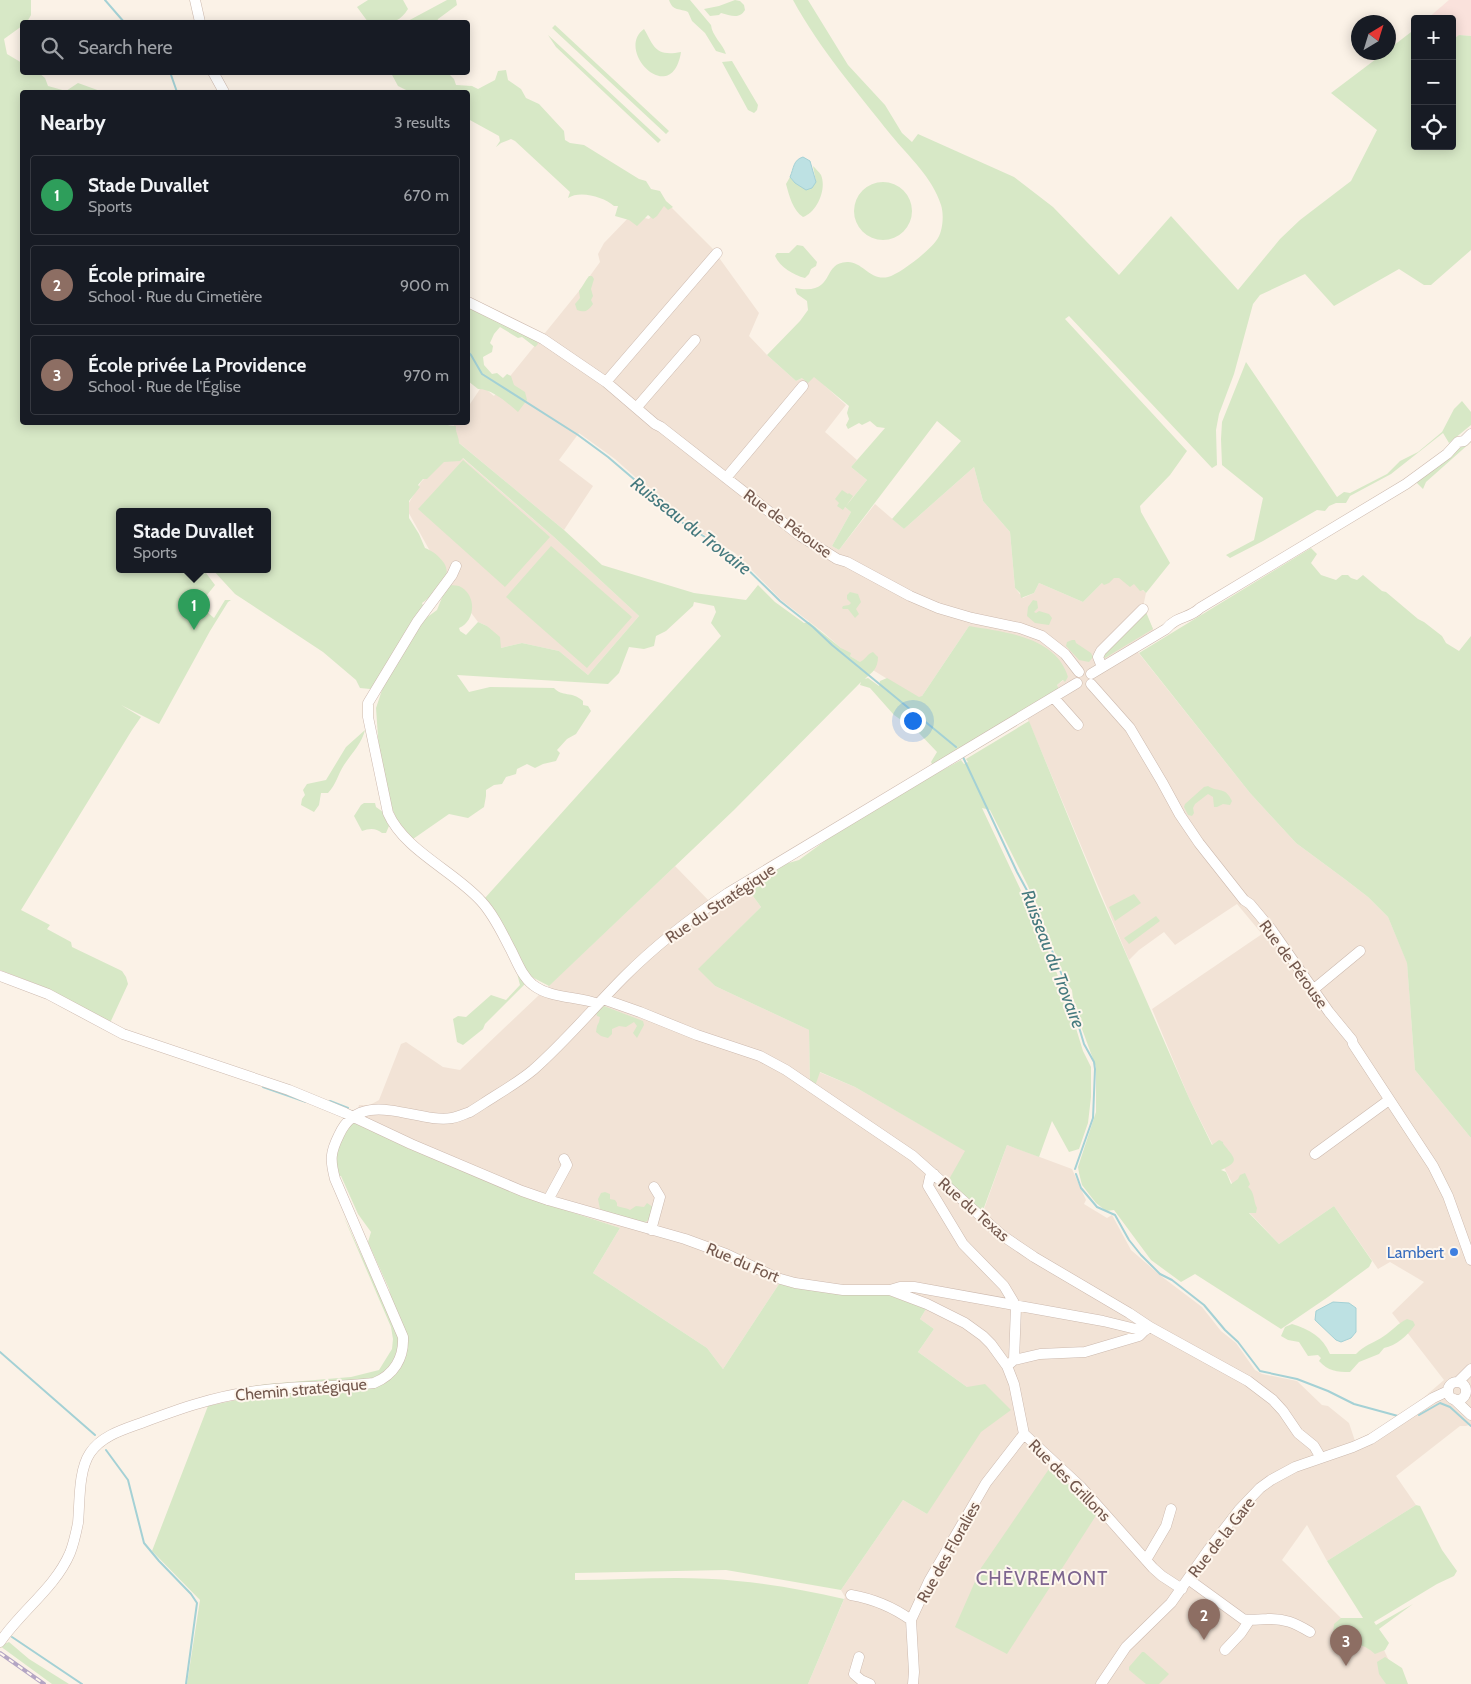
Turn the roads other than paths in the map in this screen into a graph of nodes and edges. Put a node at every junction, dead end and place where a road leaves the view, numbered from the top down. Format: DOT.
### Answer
graph roads {
  1 [pos="196,0"];
  2 [pos="200,20"];
  3 [pos="216,75"];
  4 [pos="223,90"];
  5 [pos="717,252"];
  6 [pos="470,303"];
  7 [pos="694,340"];
  8 [pos="606,382"];
  9 [pos="802,386"];
  10 [pos="637,407"];
  11 [pos="1471,434"];
  12 [pos="726,478"];
  13 [pos="456,566"];
  14 [pos="1143,610"];
  15 [pos="1102,667"];
  16 [pos="1079,672"];
  17 [pos="1091,679"];
  18 [pos="1077,683"];
  19 [pos="1054,698"];
  20 [pos="1078,725"];
  21 [pos="1360,951"];
  22 [pos="0,976"];
  23 [pos="1314,989"];
  24 [pos="600,1001"];
  25 [pos="1389,1100"];
  26 [pos="380,1111"];
  27 [pos="353,1117"];
  28 [pos="376,1127"];
  29 [pos="1315,1154"];
  30 [pos="564,1159"];
  31 [pos="934,1174"];
  32 [pos="654,1187"];
  33 [pos="548,1200"];
  34 [pos="651,1230"];
  35 [pos="1471,1260"];
  36 [pos="890,1290"];
  37 [pos="1016,1307"];
  38 [pos="1147,1329"];
  39 [pos="1010,1363"];
  40 [pos="1471,1369"];
  41 [pos="1471,1379"];
  42 [pos="1463,1388"];
  43 [pos="1451,1395"];
  44 [pos="1471,1408"];
  45 [pos="1471,1415"];
  46 [pos="1024,1434"];
  47 [pos="1321,1458"];
  48 [pos="1171,1509"];
  49 [pos="1146,1560"];
  50 [pos="1188,1579"];
  51 [pos="1182,1589"];
  52 [pos="851,1595"];
  53 [pos="911,1620"];
  54 [pos="1249,1620"];
  55 [pos="1310,1632"];
  56 [pos="2,1639"];
  57 [pos="1225,1650"];
  58 [pos="859,1657"];
  59 [pos="870,1684"];
  60 [pos="913,1684"];
  61 [pos="1100,1684"];
  1 -- 2 [label="street"];
  3 -- 4 [label="street"];
  5 -- 8 [label="street"];
  6 -- 8 [label="street, Rue de Pérouse"];
  7 -- 10 [label="street"];
  8 -- 10 [label="street, Rue de Pérouse"];
  9 -- 12 [label="street"];
  10 -- 12 [label="street, Rue de Pérouse"];
  11 -- 15 [label="street"];
  12 -- 16 [label="street, Rue de Pérouse"];
  13 -- 24 [label="street, Rue du Texas"];
  14 -- 15 [label="street"];
  15 -- 17 [label="street"];
  16 -- 17 [label="street"];
  16 -- 18 [label="street"];
  17 -- 18 [label="street"];
  17 -- 23 [label="street, Rue de Pérouse"];
  18 -- 19 [label="street, Rue du Stratégique"];
  19 -- 20 [label="street"];
  19 -- 24 [label="street, Rue du Stratégique"];
  21 -- 23 [label="street"];
  22 -- 27 [label="street, Rue du Fort"];
  23 -- 25 [label="street, Rue de Pérouse"];
  24 -- 26 [label="street, Rue du Stratégique"];
  24 -- 31 [label="street, Rue du Texas"];
  25 -- 29 [label="street"];
  25 -- 35 [label="street, Rue de Pérouse"];
  26 -- 27 [label="street, Rue du Stratégique"];
  26 -- 28 [label="street"];
  27 -- 28 [label="street, Rue du Fort"];
  27 -- 56 [label="street, Chemin stratégique"];
  28 -- 33 [label="street, Rue du Fort"];
  30 -- 33 [label="street"];
  31 -- 37 [label="street"];
  31 -- 38 [label="street, Rue du Texas"];
  32 -- 34 [label="street"];
  33 -- 34 [label="street, Rue du Fort"];
  34 -- 36 [label="street, Rue du Fort"];
  36 -- 37 [label="street, Rue du Fort"];
  36 -- 39 [label="street, Rue des Grillons"];
  37 -- 38 [label="street, Rue du Fort"];
  37 -- 39 [label="street"];
  38 -- 39 [label="street"];
  38 -- 47 [label="street, Rue du Texas"];
  39 -- 46 [label="street, Rue des Grillons"];
  40 -- 42 [label="street"];
  41 -- 42 [label="street"];
  42 -- 43 [label="street"];
  42 -- 43 [label="street"];
  42 -- 44 [label="street"];
  43 -- 45 [label="street"];
  43 -- 47 [label="street, Rue de la Gare"];
  46 -- 49 [label="street, Rue des Grillons"];
  46 -- 53 [label="street, Rue des Floralies"];
  47 -- 50 [label="street, Rue de la Gare"];
  48 -- 49 [label="street"];
  49 -- 51 [label="street, Rue des Grillons"];
  50 -- 51 [label="street, Rue de la Gare"];
  50 -- 54 [label="street"];
  51 -- 61 [label="street, Rue de la Gare"];
  52 -- 53 [label="street"];
  53 -- 60 [label="street, Rue des Floralies"];
  54 -- 55 [label="street"];
  54 -- 57 [label="street"];
  58 -- 59 [label="street"];
}
